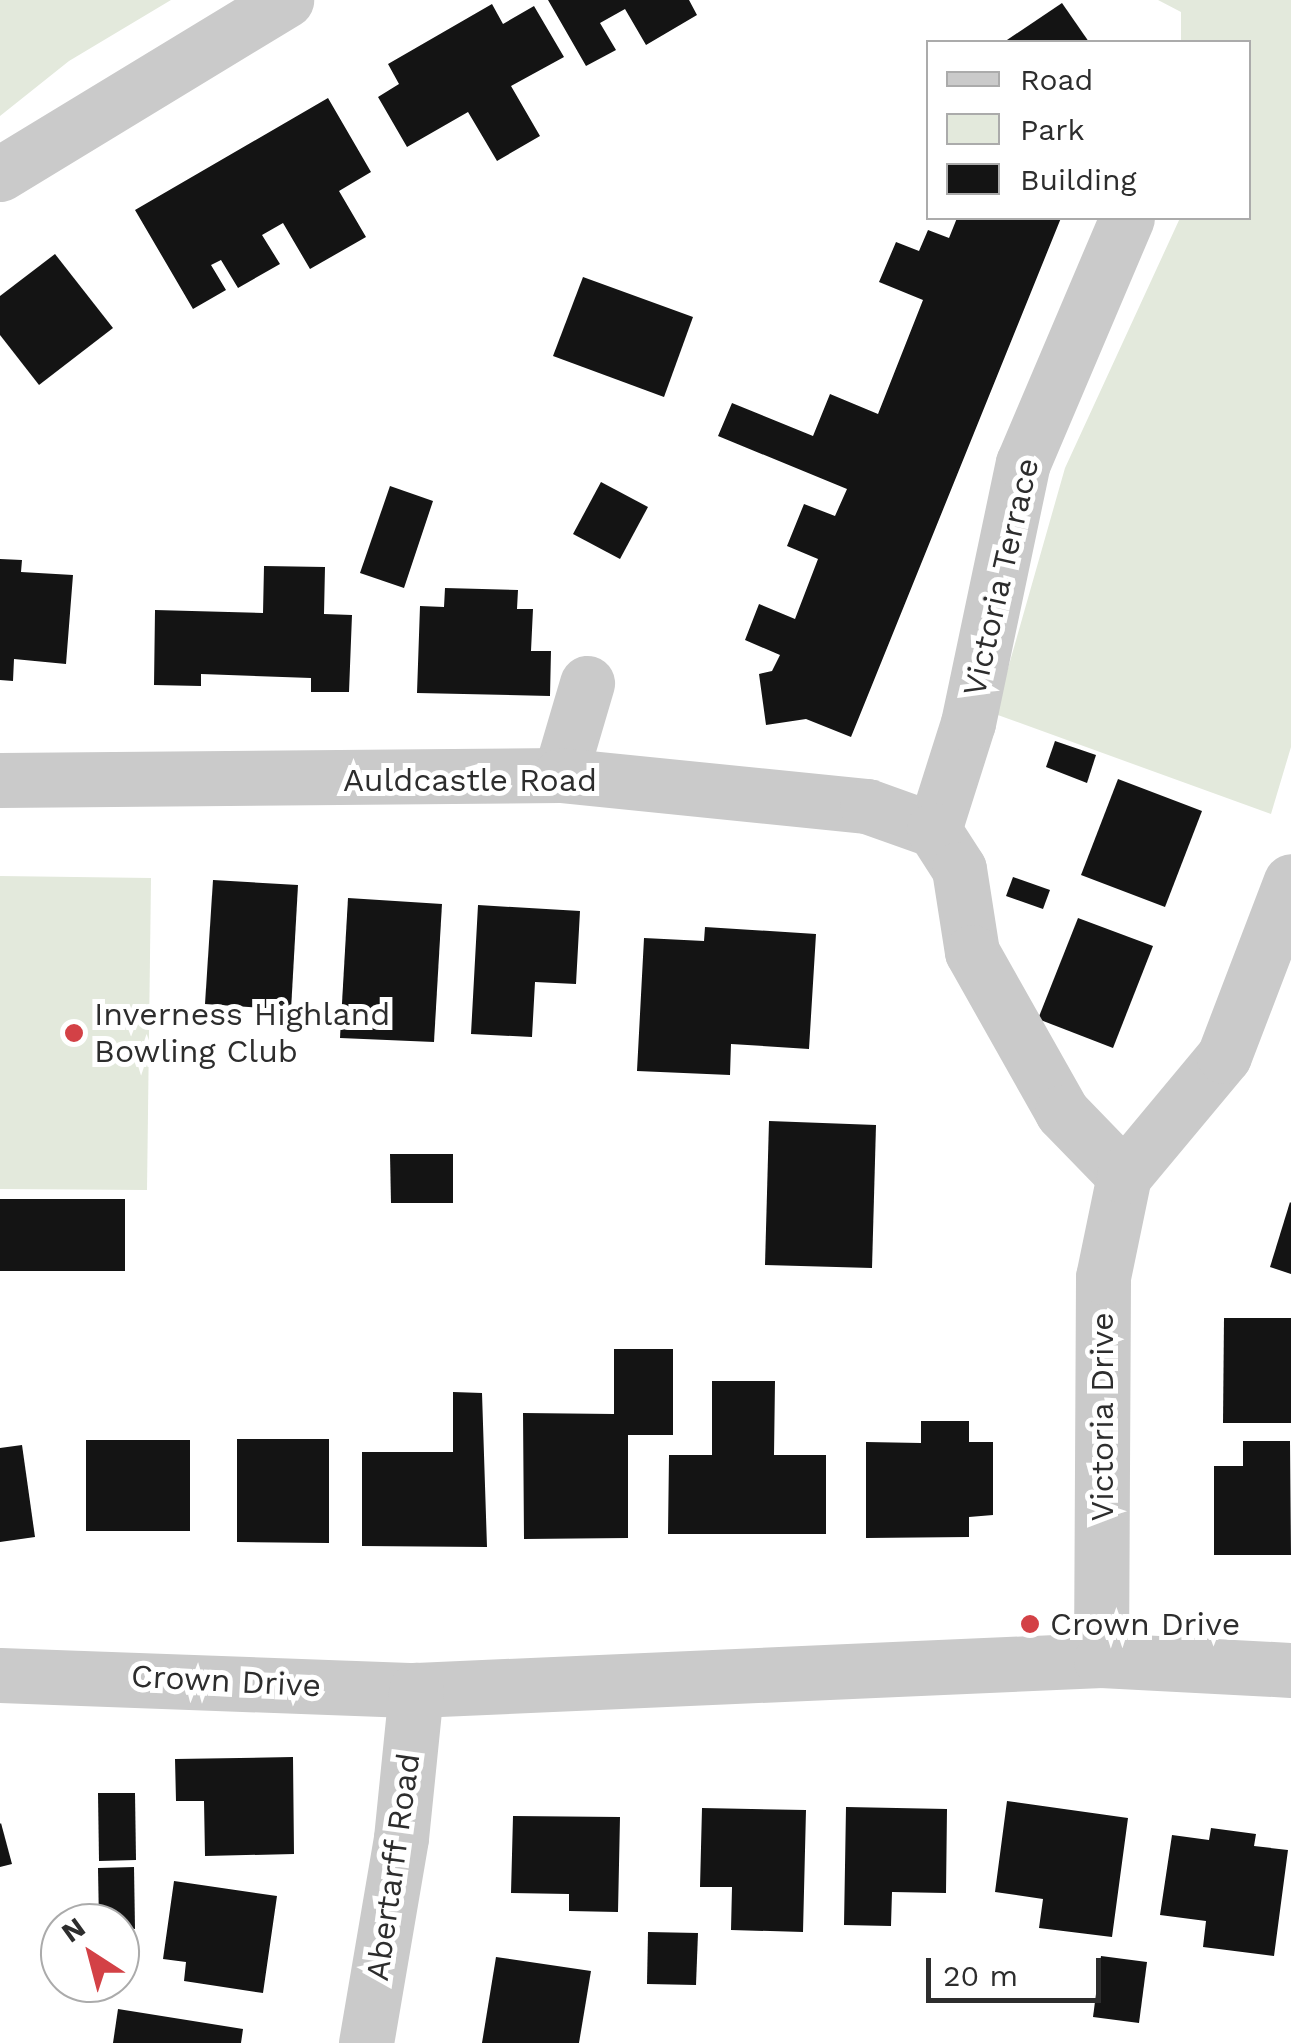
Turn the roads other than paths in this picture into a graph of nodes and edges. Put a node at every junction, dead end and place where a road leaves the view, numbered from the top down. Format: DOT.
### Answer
graph roads {
  1 [pos="286,0"];
  2 [pos="0,174"];
  3 [pos="1126,220"];
  4 [pos="587,683"];
  5 [pos="560,775"];
  6 [pos="0,780"];
  7 [pos="934,830"];
  8 [pos="1291,882"];
  9 [pos="1124,1176"];
  10 [pos="1101,1660"];
  11 [pos="1291,1670"];
  12 [pos="0,1675"];
  13 [pos="416,1690"];
  14 [pos="366,2043"];
  1 -- 2 [label="street"];
  3 -- 7 [label="street, Victoria Terrace"];
  4 -- 5 [label="street"];
  5 -- 6 [label="street, Auldcastle Road"];
  5 -- 7 [label="street, Auldcastle Road"];
  7 -- 9 [label="street"];
  8 -- 9 [label="street, Victoria Drive"];
  9 -- 10 [label="street, Victoria Drive"];
  10 -- 11 [label="street, Crown Drive"];
  10 -- 13 [label="street, Crown Drive"];
  12 -- 13 [label="street, Crown Drive"];
  13 -- 14 [label="street, Abertarff Road"];
}
